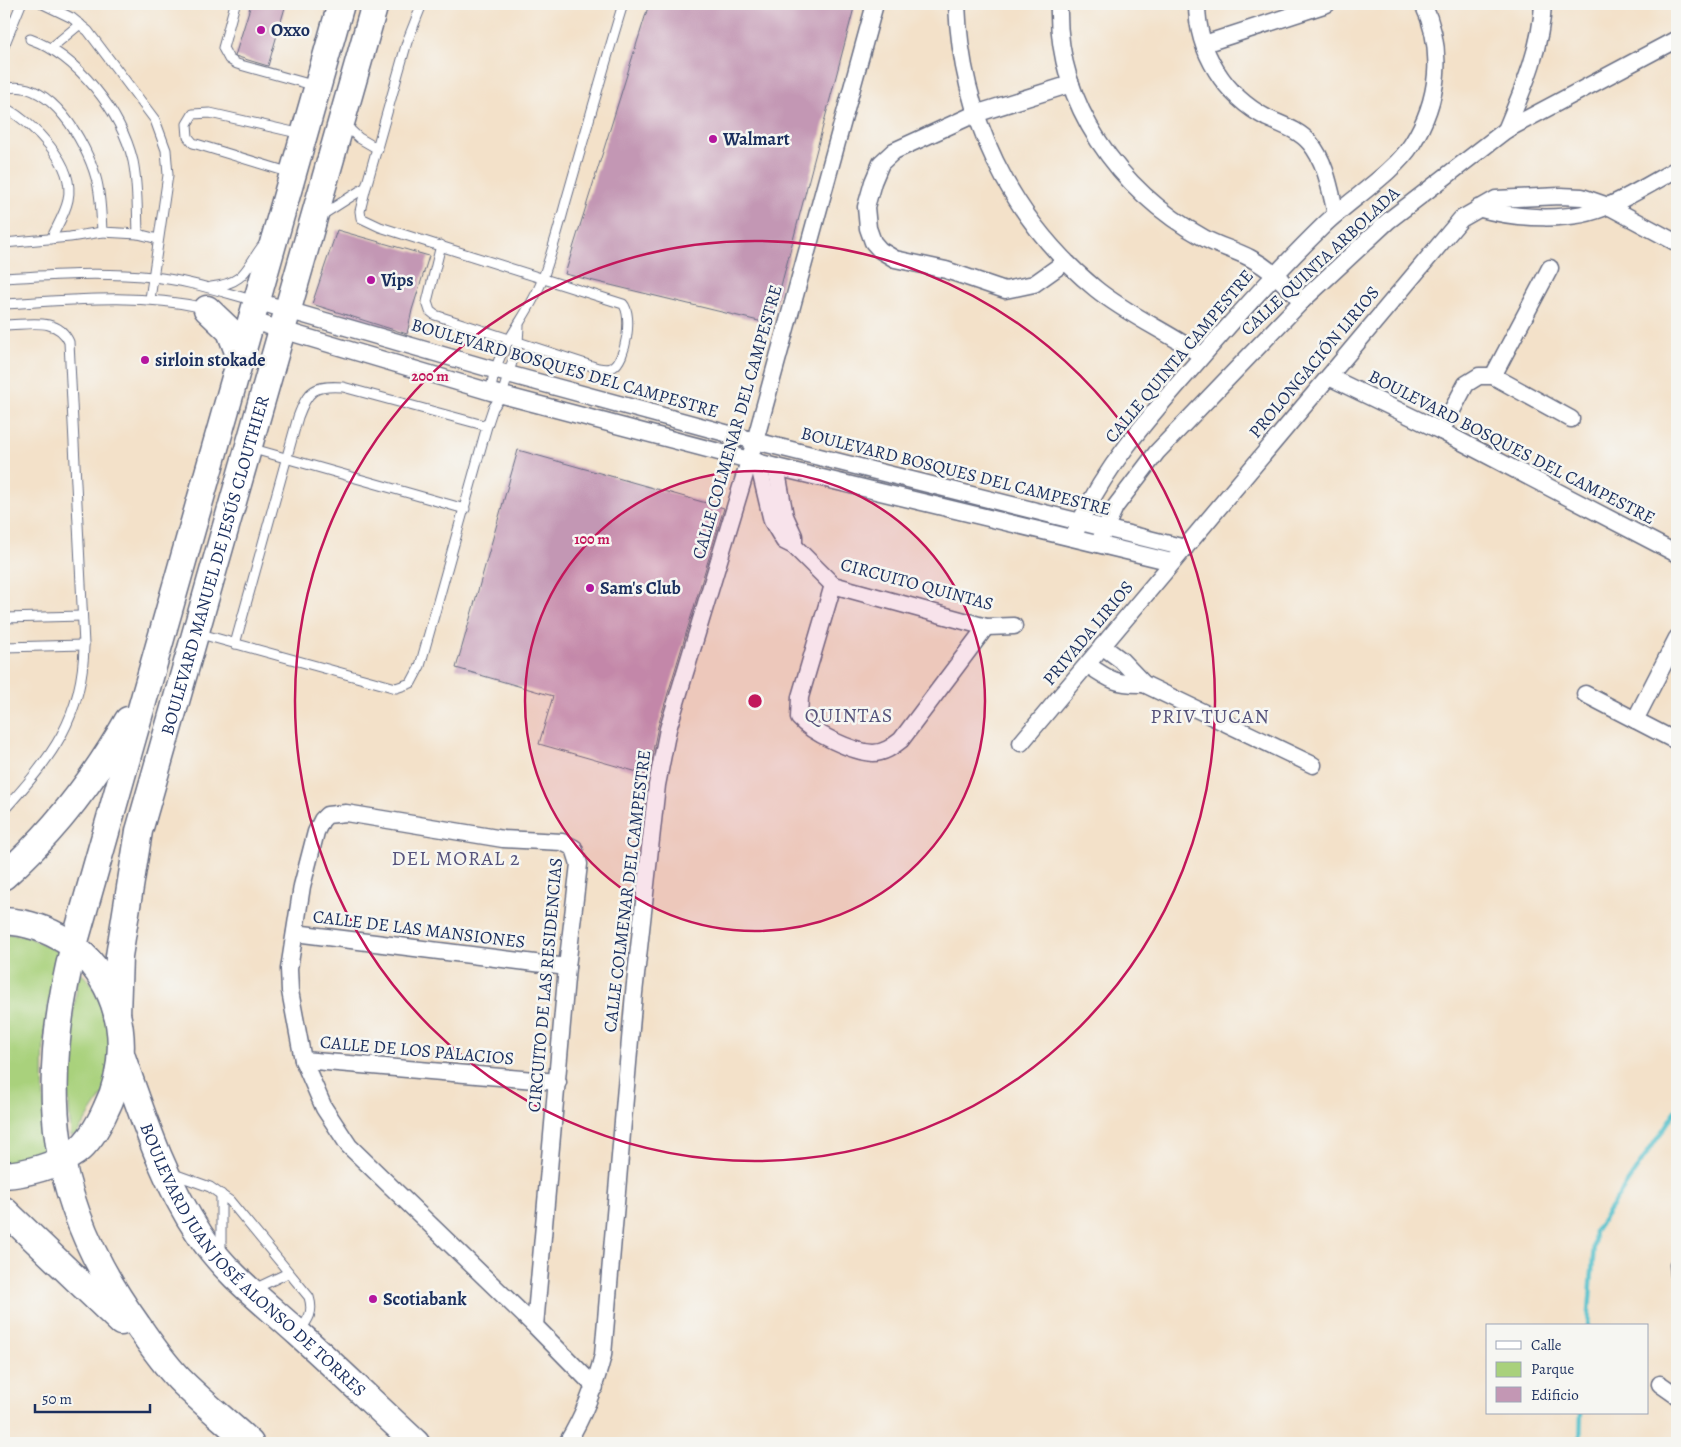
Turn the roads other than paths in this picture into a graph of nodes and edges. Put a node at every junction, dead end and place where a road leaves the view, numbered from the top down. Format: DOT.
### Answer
graph roads {
  1 [pos="21,4"];
  2 [pos="43,4"];
  3 [pos="235,4"];
  4 [pos="341,4"];
  5 [pos="375,4"];
  6 [pos="422,4"];
  7 [pos="623,4"];
  8 [pos="875,4"];
  9 [pos="957,4"];
  10 [pos="1059,4"];
  11 [pos="1197,4"];
  12 [pos="1327,4"];
  13 [pos="1423,4"];
  14 [pos="1543,4"];
  15 [pos="80,24"];
  16 [pos="7,31"];
  17 [pos="30,39"];
  18 [pos="1677,39"];
  19 [pos="1204,44"];
  20 [pos="4,46"];
  21 [pos="51,48"];
  22 [pos="1071,84"];
  23 [pos="319,87"];
  24 [pos="4,89"];
  25 [pos="4,107"];
  26 [pos="975,114"];
  27 [pos="342,122"];
  28 [pos="1506,130"];
  29 [pos="305,134"];
  30 [pos="378,149"];
  31 [pos="1677,169"];
  32 [pos="294,174"];
  33 [pos="366,187"];
  34 [pos="1608,206"];
  35 [pos="1336,214"];
  36 [pos="315,219"];
  37 [pos="280,220"];
  38 [pos="102,232"];
  39 [pos="138,234"];
  40 [pos="158,238"];
  41 [pos="51,239"];
  42 [pos="4,243"];
  43 [pos="1677,243"];
  44 [pos="441,246"];
  45 [pos="1065,262"];
  46 [pos="1550,268"];
  47 [pos="1275,273"];
  48 [pos="153,277"];
  49 [pos="4,278"];
  50 [pos="542,280"];
  51 [pos="150,298"];
  52 [pos="1302,302"];
  53 [pos="212,303"];
  54 [pos="4,304"];
  55 [pos="250,313"];
  56 [pos="285,320"];
  57 [pos="4,325"];
  58 [pos="519,326"];
  59 [pos="508,340"];
  60 [pos="518,343"];
  61 [pos="1202,356"];
  62 [pos="241,360"];
  63 [pos="502,372"];
  64 [pos="1493,376"];
  65 [pos="1328,377"];
  66 [pos="495,398"];
  67 [pos="1571,419"];
  68 [pos="487,426"];
  69 [pos="1441,431"];
  70 [pos="755,441"];
  71 [pos="250,448"];
  72 [pos="286,460"];
  73 [pos="754,460"];
  74 [pos="776,467"];
  75 [pos="465,509"];
  76 [pos="1080,522"];
  77 [pos="1105,528"];
  78 [pos="1073,538"];
  79 [pos="1098,544"];
  80 [pos="794,546"];
  81 [pos="1185,548"];
  82 [pos="1677,554"];
  83 [pos="1172,562"];
  84 [pos="833,585"];
  85 [pos="82,616"];
  86 [pos="4,618"];
  87 [pos="1014,626"];
  88 [pos="986,627"];
  89 [pos="196,633"];
  90 [pos="1677,638"];
  91 [pos="235,644"];
  92 [pos="84,645"];
  93 [pos="1102,646"];
  94 [pos="4,647"];
  95 [pos="1088,665"];
  96 [pos="148,684"];
  97 [pos="1144,684"];
  98 [pos="1585,694"];
  99 [pos="1635,720"];
  100 [pos="1672,739"];
  101 [pos="1021,743"];
  102 [pos="1313,764"];
  103 [pos="4,810"];
  104 [pos="4,876"];
  105 [pos="4,921"];
  106 [pos="295,933"];
  107 [pos="74,945"];
  108 [pos="567,967"];
  109 [pos="117,1015"];
  110 [pos="121,1054"];
  111 [pos="303,1060"];
  112 [pos="558,1082"];
  113 [pos="61,1159"];
  114 [pos="164,1171"];
  115 [pos="4,1175"];
  116 [pos="221,1194"];
  117 [pos="4,1210"];
  118 [pos="1677,1255"];
  119 [pos="221,1261"];
  120 [pos="288,1273"];
  121 [pos="248,1292"];
  122 [pos="1677,1293"];
  123 [pos="535,1326"];
  124 [pos="299,1333"];
  125 [pos="178,1378"];
  126 [pos="1660,1384"];
  127 [pos="595,1387"];
  128 [pos="1677,1396"];
  129 [pos="250,1443"];
  130 [pos="416,1443"];
  131 [pos="567,1443"];
  1 -- 16 [label="lane"];
  2 -- 15 [label="lane"];
  3 -- 23 [label="lane"];
  4 -- 23 [label="main road, BOULEVARD MANUEL DE JESÚS CLOUTHIER"];
  5 -- 27 [label="main road, BOULEVARD MANUEL DE JESÚS CLOUTHIER"];
  6 -- 30 [label="lane"];
  7 -- 50 [label="lane"];
  8 -- 70 [label="street, CALLE COLMENAR DEL CAMPESTRE"];
  9 -- 26 [label="street"];
  10 -- 22 [label="street"];
  11 -- 19 [label="street"];
  12 -- 19 [label="street"];
  13 -- 35 [label="street, CALLE QUINTA CAMPESTRE"];
  14 -- 28 [label="street"];
  15 -- 21 [label="lane"];
  15 -- 40 [label="lane"];
  16 -- 20 [label="lane"];
  17 -- 21 [label="lane"];
  18 -- 28 [label="street, CALLE QUINTA ARBOLADA"];
  19 -- 35 [label="street"];
  21 -- 39 [label="lane"];
  22 -- 26 [label="street"];
  22 -- 47 [label="street"];
  23 -- 29 [label="main road, BOULEVARD MANUEL DE JESÚS CLOUTHIER"];
  24 -- 38 [label="lane"];
  25 -- 41 [label="lane"];
  26 -- 45 [label="street"];
  26 -- 45 [label="street"];
  27 -- 30 [label="lane"];
  27 -- 36 [label="main road, BOULEVARD MANUEL DE JESÚS CLOUTHIER"];
  28 -- 52 [label="street, CALLE QUINTA ARBOLADA"];
  29 -- 32 [label="main road, BOULEVARD MANUEL DE JESÚS CLOUTHIER"];
  29 -- 32 [label="lane"];
  30 -- 33 [label="lane"];
  31 -- 34 [label="street"];
  32 -- 37 [label="main road, BOULEVARD MANUEL DE JESÚS CLOUTHIER"];
  33 -- 36 [label="lane"];
  33 -- 44 [label="lane"];
  34 -- 43 [label="street, PROLONGACIÓN LIRIOS"];
  34 -- 65 [label="street, PROLONGACIÓN LIRIOS"];
  35 -- 47 [label="street, CALLE QUINTA CAMPESTRE"];
  36 -- 56 [label="main road, BOULEVARD MANUEL DE JESÚS CLOUTHIER"];
  37 -- 53 [label="lane"];
  37 -- 55 [label="main road, BOULEVARD MANUEL DE JESÚS CLOUTHIER"];
  38 -- 39 [label="lane"];
  38 -- 41 [label="lane"];
  39 -- 40 [label="lane"];
  40 -- 48 [label="lane"];
  41 -- 42 [label="lane"];
  44 -- 50 [label="lane"];
  44 -- 59 [label="lane"];
  45 -- 61 [label="street"];
  46 -- 64 [label="street"];
  47 -- 52 [label="street"];
  47 -- 61 [label="street, CALLE QUINTA CAMPESTRE"];
  48 -- 49 [label="lane"];
  48 -- 51 [label="lane"];
  48 -- 53 [label="lane"];
  50 -- 58 [label="lane"];
  50 -- 60 [label="lane"];
  51 -- 53 [label="lane"];
  51 -- 54 [label="lane"];
  52 -- 77 [label="street, CALLE QUINTA ARBOLADA"];
  53 -- 55 [label="lane"];
  53 -- 62 [label="main road"];
  55 -- 56 [label="street, BOULEVARD BOSQUES DEL CAMPESTRE"];
  55 -- 62 [label="main road, BOULEVARD MANUEL DE JESÚS CLOUTHIER"];
  56 -- 63 [label="street, BOULEVARD BOSQUES DEL CAMPESTRE"];
  56 -- 66 [label="street, BOULEVARD BOSQUES DEL CAMPESTRE"];
  56 -- 71 [label="main road, BOULEVARD MANUEL DE JESÚS CLOUTHIER"];
  57 -- 85 [label="lane"];
  58 -- 59 [label="lane"];
  58 -- 60 [label="lane"];
  59 -- 60 [label="lane"];
  59 -- 63 [label="lane"];
  60 -- 63 [label="lane"];
  61 -- 76 [label="street, CALLE QUINTA CAMPESTRE"];
  62 -- 96 [label="main road, BOULEVARD MANUEL DE JESÚS CLOUTHIER"];
  63 -- 66 [label="lane"];
  63 -- 66 [label="lane"];
  63 -- 70 [label="street, BOULEVARD BOSQUES DEL CAMPESTRE"];
  64 -- 67 [label="street"];
  64 -- 69 [label="street"];
  65 -- 69 [label="street, BOULEVARD BOSQUES DEL CAMPESTRE"];
  65 -- 81 [label="street, PROLONGACIÓN LIRIOS"];
  66 -- 68 [label="lane"];
  66 -- 73 [label="street, BOULEVARD BOSQUES DEL CAMPESTRE"];
  68 -- 72 [label="lane"];
  68 -- 75 [label="lane"];
  69 -- 82 [label="street, BOULEVARD BOSQUES DEL CAMPESTRE"];
  70 -- 73 [label="street, CALLE COLMENAR DEL CAMPESTRE"];
  70 -- 76 [label="street, BOULEVARD BOSQUES DEL CAMPESTRE"];
  71 -- 72 [label="lane"];
  71 -- 89 [label="main road, BOULEVARD MANUEL DE JESÚS CLOUTHIER"];
  72 -- 75 [label="lane"];
  72 -- 91 [label="lane"];
  73 -- 74 [label="street, BOULEVARD BOSQUES DEL CAMPESTRE"];
  73 -- 80 [label="street, CIRCUITO QUINTAS"];
  73 -- 127 [label="street, CALLE COLMENAR DEL CAMPESTRE"];
  74 -- 78 [label="street, BOULEVARD BOSQUES DEL CAMPESTRE"];
  74 -- 80 [label="street"];
  75 -- 91 [label="lane"];
  76 -- 77 [label="street, BOULEVARD BOSQUES DEL CAMPESTRE"];
  76 -- 78 [label="street, CALLE QUINTA CAMPESTRE"];
  77 -- 79 [label="street, CALLE QUINTA ARBOLADA"];
  77 -- 81 [label="street, BOULEVARD BOSQUES DEL CAMPESTRE"];
  78 -- 79 [label="street, BOULEVARD BOSQUES DEL CAMPESTRE"];
  79 -- 83 [label="street, BOULEVARD BOSQUES DEL CAMPESTRE"];
  80 -- 84 [label="street, CIRCUITO QUINTAS"];
  81 -- 83 [label="street, PRIVADA LIRIOS"];
  83 -- 93 [label="street, PRIVADA LIRIOS"];
  84 -- 88 [label="street, CIRCUITO QUINTAS"];
  84 -- 88 [label="street"];
  85 -- 86 [label="lane"];
  85 -- 92 [label="lane"];
  87 -- 88 [label="street, CIRCUITO QUINTAS"];
  89 -- 91 [label="lane"];
  89 -- 109 [label="main road, BOULEVARD MANUEL DE JESÚS CLOUTHIER"];
  90 -- 99 [label="street"];
  92 -- 94 [label="lane"];
  92 -- 103 [label="lane"];
  93 -- 95 [label="street, PRIVADA LIRIOS"];
  93 -- 97 [label="street"];
  95 -- 97 [label="street"];
  95 -- 101 [label="street, PRIVADA LIRIOS"];
  96 -- 104 [label="main road"];
  96 -- 107 [label="main road, BOULEVARD MANUEL DE JESÚS CLOUTHIER"];
  97 -- 102 [label="street"];
  98 -- 99 [label="street"];
  99 -- 100 [label="street"];
  105 -- 107 [label="main road"];
  106 -- 108 [label="street, CALLE DE LAS MANSIONES"];
  106 -- 108 [label="street, CIRCUITO DE LAS RESIDENCIAS"];
  106 -- 111 [label="street, CIRCUITO DE LAS RESIDENCIAS"];
  107 -- 109 [label="main road"];
  107 -- 113 [label="main road"];
  108 -- 112 [label="street, CIRCUITO DE LAS RESIDENCIAS"];
  109 -- 110 [label="main road"];
  110 -- 113 [label="main road"];
  110 -- 114 [label="main road, BOULEVARD JUAN JOSÉ ALONSO DE TORRES"];
  111 -- 112 [label="street, CALLE DE LOS PALACIOS"];
  111 -- 123 [label="street, CIRCUITO DE LAS RESIDENCIAS"];
  112 -- 123 [label="street, CIRCUITO DE LAS RESIDENCIAS"];
  113 -- 115 [label="main road"];
  113 -- 125 [label="main road"];
  114 -- 116 [label="lane"];
  114 -- 119 [label="main road, BOULEVARD JUAN JOSÉ ALONSO DE TORRES"];
  116 -- 119 [label="lane"];
  116 -- 120 [label="lane"];
  117 -- 125 [label="main road"];
  118 -- 122 [label="lane"];
  119 -- 121 [label="main road, BOULEVARD JUAN JOSÉ ALONSO DE TORRES"];
  120 -- 121 [label="lane"];
  120 -- 124 [label="lane"];
  121 -- 124 [label="main road, BOULEVARD JUAN JOSÉ ALONSO DE TORRES"];
  123 -- 127 [label="street, CIRCUITO DE LAS RESIDENCIAS"];
  124 -- 130 [label="main road, BOULEVARD JUAN JOSÉ ALONSO DE TORRES"];
  125 -- 129 [label="main road"];
  126 -- 128 [label="street"];
  127 -- 131 [label="street, CALLE COLMENAR DEL CAMPESTRE"];
}
